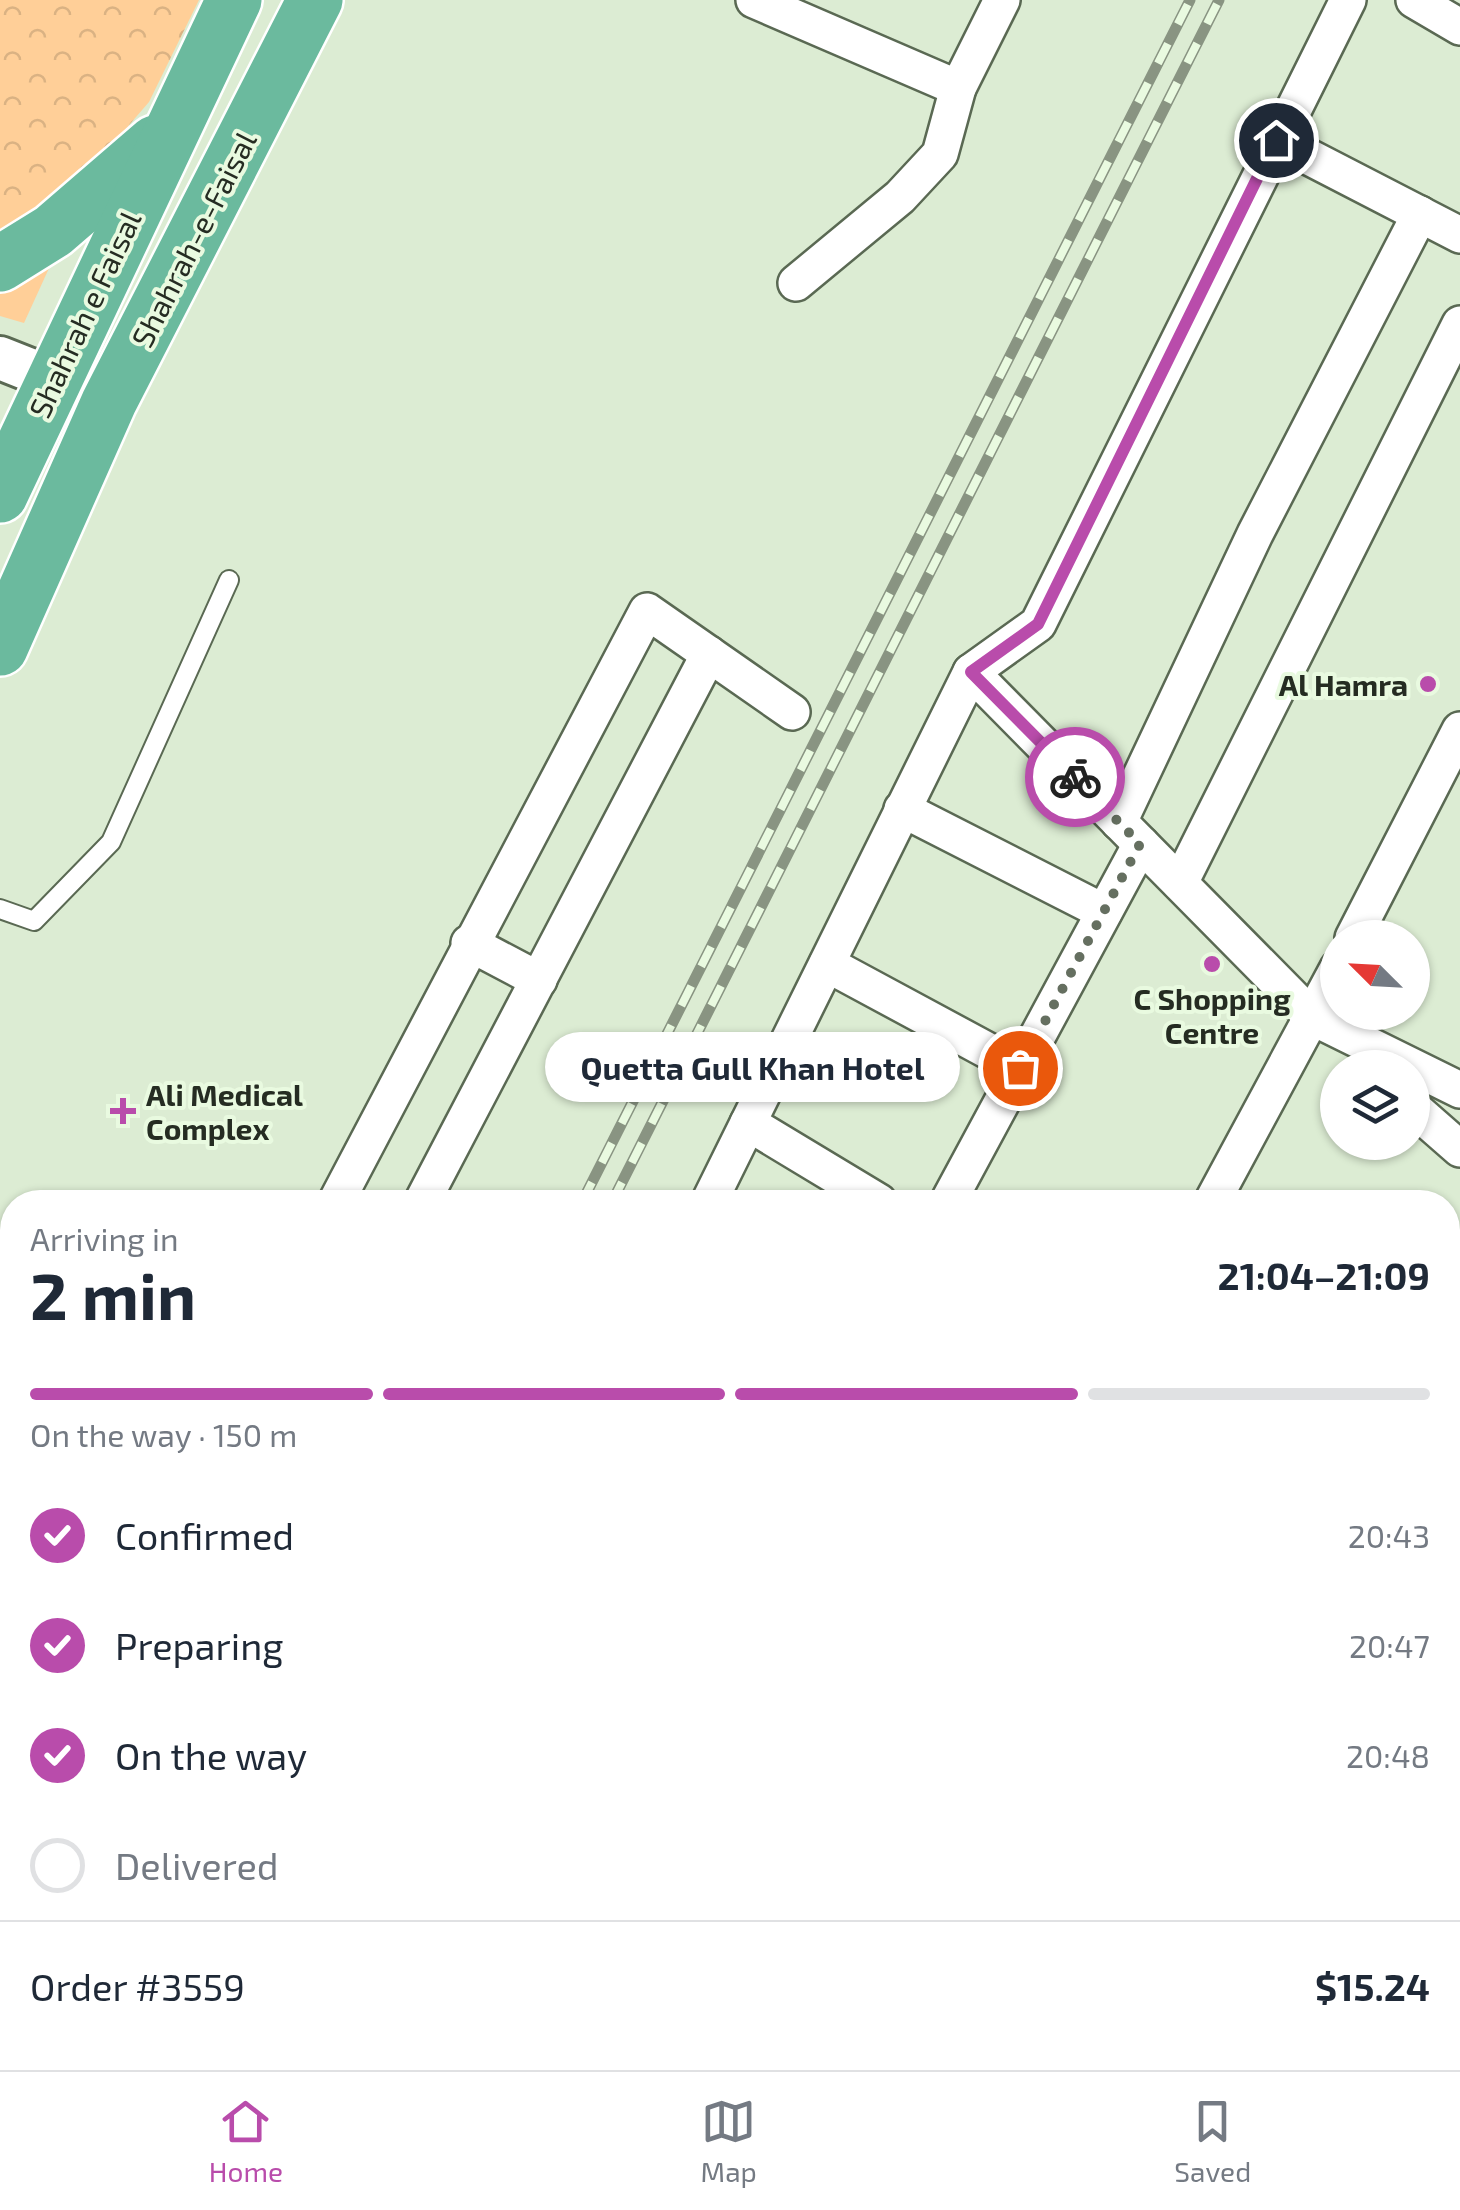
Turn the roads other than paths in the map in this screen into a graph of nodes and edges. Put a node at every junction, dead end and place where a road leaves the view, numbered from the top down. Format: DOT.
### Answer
graph roads {
  1 [pos="234,0"];
  2 [pos="315,0"];
  3 [pos="754,0"];
  4 [pos="1002,0"];
  5 [pos="1348,0"];
  6 [pos="1414,0"];
  7 [pos="1460,27"];
  8 [pos="958,88"];
  9 [pos="167,133"];
  10 [pos="1276,140"];
  11 [pos="1420,214"];
  12 [pos="1460,235"];
  13 [pos="0,264"];
  14 [pos="796,283"];
  15 [pos="1460,324"];
  16 [pos="0,358"];
  17 [pos="53,379"];
  18 [pos="6,465"];
  19 [pos="230,580"];
  20 [pos="0,648"];
  21 [pos="709,654"];
  22 [pos="971,672"];
  23 [pos="792,712"];
  24 [pos="1460,730"];
  25 [pos="902,809"];
  26 [pos="1130,833"];
  27 [pos="1180,883"];
  28 [pos="0,909"];
  29 [pos="1104,912"];
  30 [pos="1362,920"];
  31 [pos="469,943"];
  32 [pos="826,964"];
  33 [pos="539,980"];
  34 [pos="1320,1003"];
  35 [pos="1312,1018"];
  36 [pos="1348,1050"];
  37 [pos="1020,1068"];
  38 [pos="1460,1090"];
  39 [pos="748,1122"];
  40 [pos="1430,1123"];
  41 [pos="1460,1149"];
  42 [pos="342,1190"];
  43 [pos="428,1190"];
  44 [pos="715,1190"];
  45 [pos="859,1190"];
  46 [pos="954,1190"];
  47 [pos="1219,1190"];
  1 -- 9 [label="highway"];
  2 -- 20 [label="highway, Shahrah-e-Faisal"];
  3 -- 8 [label="street"];
  4 -- 8 [label="street"];
  5 -- 10 [label="street"];
  6 -- 7 [label="street"];
  8 -- 14 [label="street"];
  9 -- 13 [label="highway"];
  9 -- 17 [label="highway, Shahrah e Faisal"];
  10 -- 11 [label="street"];
  10 -- 22 [label="street"];
  11 -- 12 [label="street"];
  11 -- 26 [label="street"];
  15 -- 27 [label="street"];
  16 -- 17 [label="street"];
  17 -- 18 [label="highway, Shahrah e Faisal"];
  19 -- 28 [label="lane"];
  21 -- 23 [label="street"];
  21 -- 31 [label="street"];
  21 -- 33 [label="street"];
  22 -- 25 [label="street"];
  22 -- 26 [label="street"];
  24 -- 30 [label="street"];
  25 -- 29 [label="street"];
  25 -- 32 [label="street"];
  26 -- 27 [label="street"];
  26 -- 29 [label="street"];
  27 -- 35 [label="street"];
  29 -- 37 [label="street"];
  31 -- 33 [label="street"];
  31 -- 42 [label="street"];
  32 -- 37 [label="street"];
  32 -- 39 [label="street"];
  33 -- 43 [label="street"];
  34 -- 35 [label="street"];
  35 -- 36 [label="street"];
  35 -- 38 [label="street"];
  35 -- 47 [label="street"];
  37 -- 46 [label="street"];
  39 -- 44 [label="street"];
  39 -- 45 [label="street"];
  40 -- 41 [label="street"];
}
